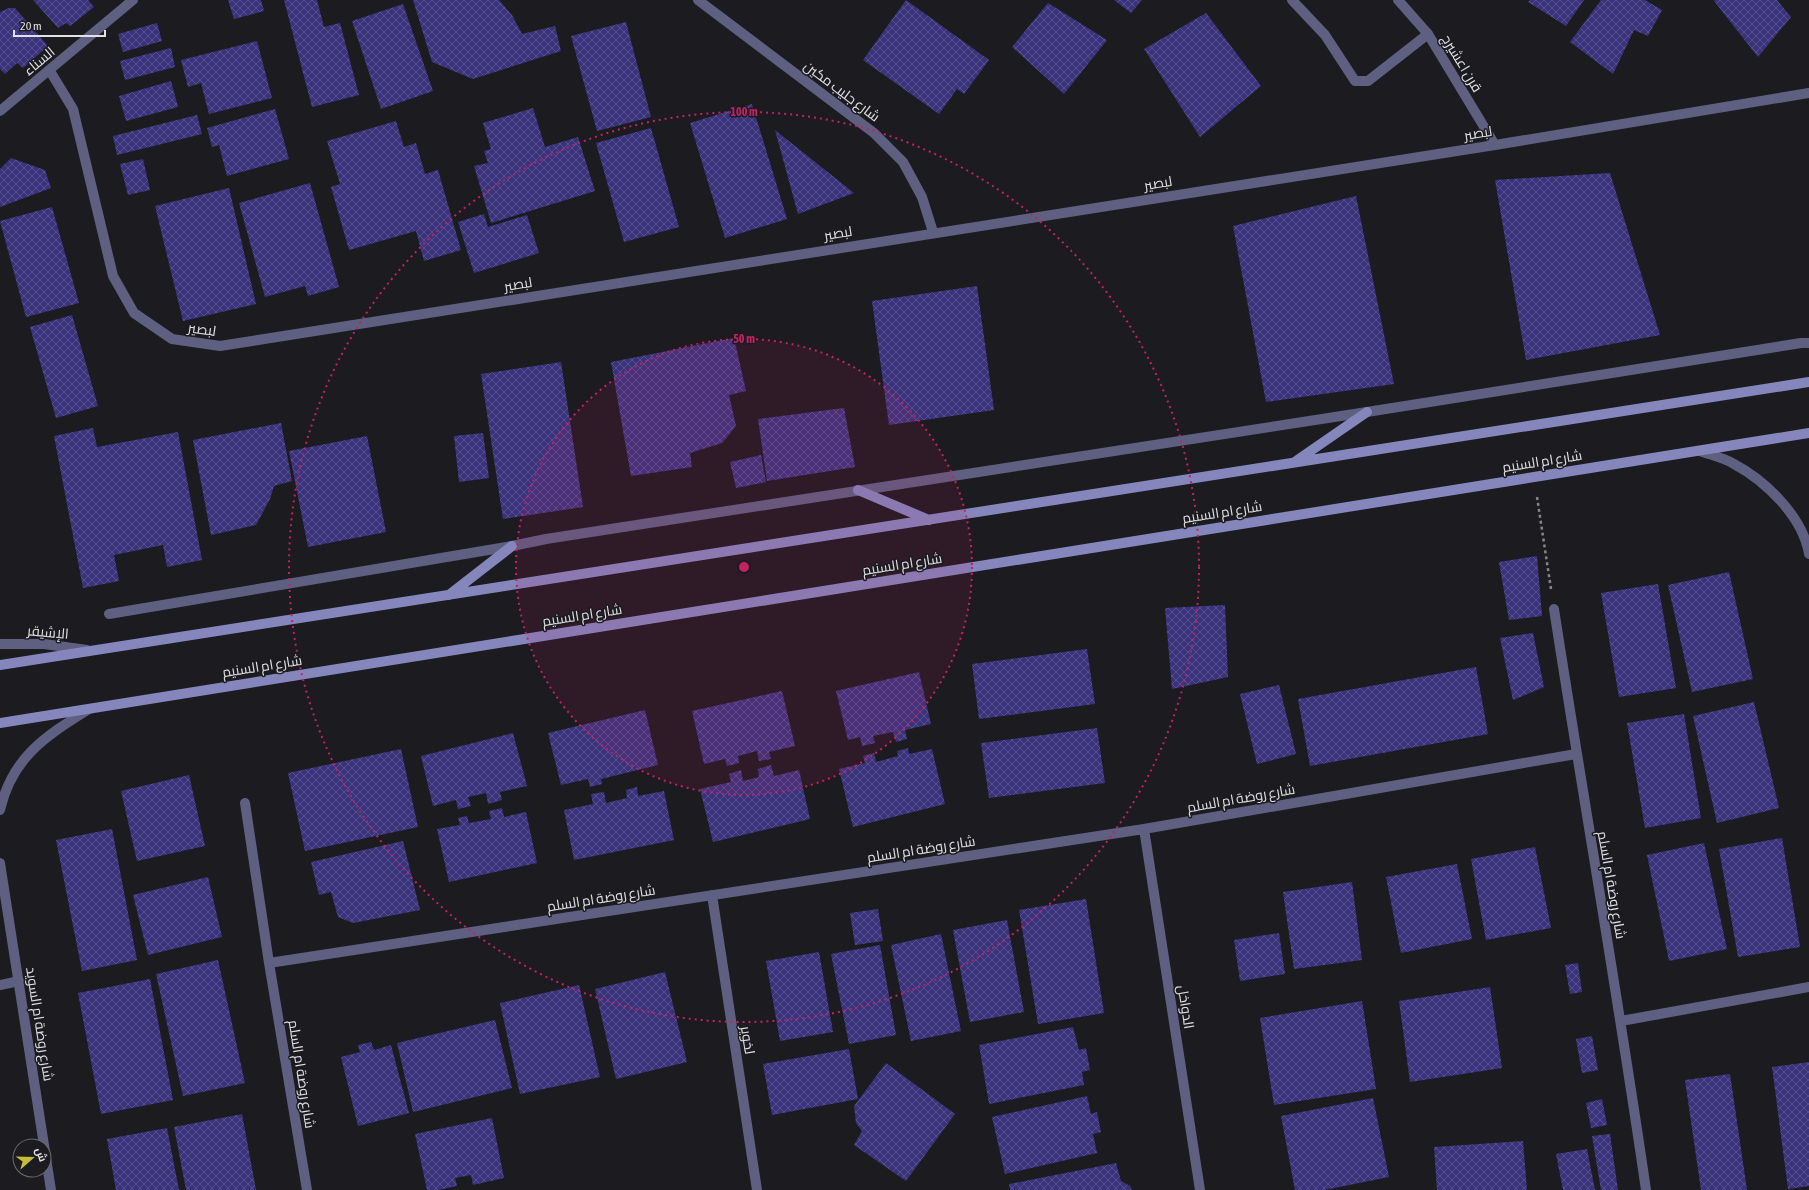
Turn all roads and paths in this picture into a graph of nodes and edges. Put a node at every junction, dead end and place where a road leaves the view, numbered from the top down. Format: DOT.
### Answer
graph roads {
  1 [pos="133,0"];
  2 [pos="698,0"];
  3 [pos="1292,0"];
  4 [pos="1398,0"];
  5 [pos="1428,34"];
  6 [pos="50,71"];
  7 [pos="1809,93"];
  8 [pos="0,111"];
  9 [pos="1495,145"];
  10 [pos="933,232"];
  11 [pos="1809,343"];
  12 [pos="1809,382"];
  13 [pos="1367,412"];
  14 [pos="1809,433"];
  15 [pos="1700,451"];
  16 [pos="1293,463"];
  17 [pos="1534,476"];
  18 [pos="858,490"];
  19 [pos="929,520"];
  20 [pos="1808,544"];
  21 [pos="512,546"];
  22 [pos="448,595"];
  23 [pos="1554,609"];
  24 [pos="109,614"];
  25 [pos="0,644"];
  26 [pos="93,651"];
  27 [pos="0,665"];
  28 [pos="91,708"];
  29 [pos="0,723"];
  30 [pos="1576,754"];
  31 [pos="246,804"];
  32 [pos="0,810"];
  33 [pos="1144,829"];
  34 [pos="0,863"];
  35 [pos="712,895"];
  36 [pos="269,963"];
  37 [pos="19,981"];
  38 [pos="0,985"];
  39 [pos="1809,987"];
  40 [pos="1621,1021"];
  41 [pos="51,1190"];
  42 [pos="307,1190"];
  43 [pos="757,1190"];
  44 [pos="1200,1190"];
  45 [pos="1646,1190"];
  1 -- 6 [label="street, السناء"];
  2 -- 10 [label="street, شارع جليب مكين"];
  3 -- 5 [label="street"];
  4 -- 5 [label="street, قرن اعشيرج"];
  5 -- 9 [label="street, قرن اعشيرج"];
  6 -- 8 [label="street, السناء"];
  6 -- 10 [label="street, لبصير"];
  7 -- 9 [label="street, لبصير"];
  9 -- 10 [label="street, لبصير"];
  11 -- 13 [label="street"];
  12 -- 16 [label="main road"];
  13 -- 16 [label="main road"];
  13 -- 18 [label="street"];
  14 -- 15 [label="main road, شارع ام السنيم"];
  15 -- 17 [label="main road, شارع ام السنيم"];
  15 -- 20 [label="street"];
  16 -- 19 [label="main road"];
  17 -- 23 [label="path"];
  17 -- 28 [label="main road, شارع ام السنيم"];
  18 -- 19 [label="main road"];
  18 -- 21 [label="street"];
  19 -- 22 [label="main road"];
  21 -- 22 [label="main road"];
  21 -- 24 [label="street"];
  22 -- 26 [label="main road"];
  23 -- 30 [label="street, شارع روضة ام السلم"];
  25 -- 26 [label="street, الإشيقر"];
  26 -- 27 [label="main road"];
  28 -- 29 [label="main road, شارع ام السنيم"];
  28 -- 32 [label="street"];
  30 -- 33 [label="street, شارع روضة ام السلم"];
  30 -- 40 [label="street, شارع روضة ام السلم"];
  31 -- 36 [label="street, شارع روضة ام السلم"];
  33 -- 35 [label="street, شارع روضة ام السلم"];
  33 -- 44 [label="street, الدواخل"];
  34 -- 37 [label="street, شارع روضة ام السويد"];
  35 -- 36 [label="street, شارع روضة ام السلم"];
  35 -- 43 [label="street, لخوير"];
  36 -- 42 [label="street, شارع روضة ام السلم"];
  37 -- 38 [label="street"];
  37 -- 41 [label="street, شارع روضة ام السويد"];
  39 -- 40 [label="street"];
  40 -- 45 [label="street, شارع روضة ام السلم"];
}
